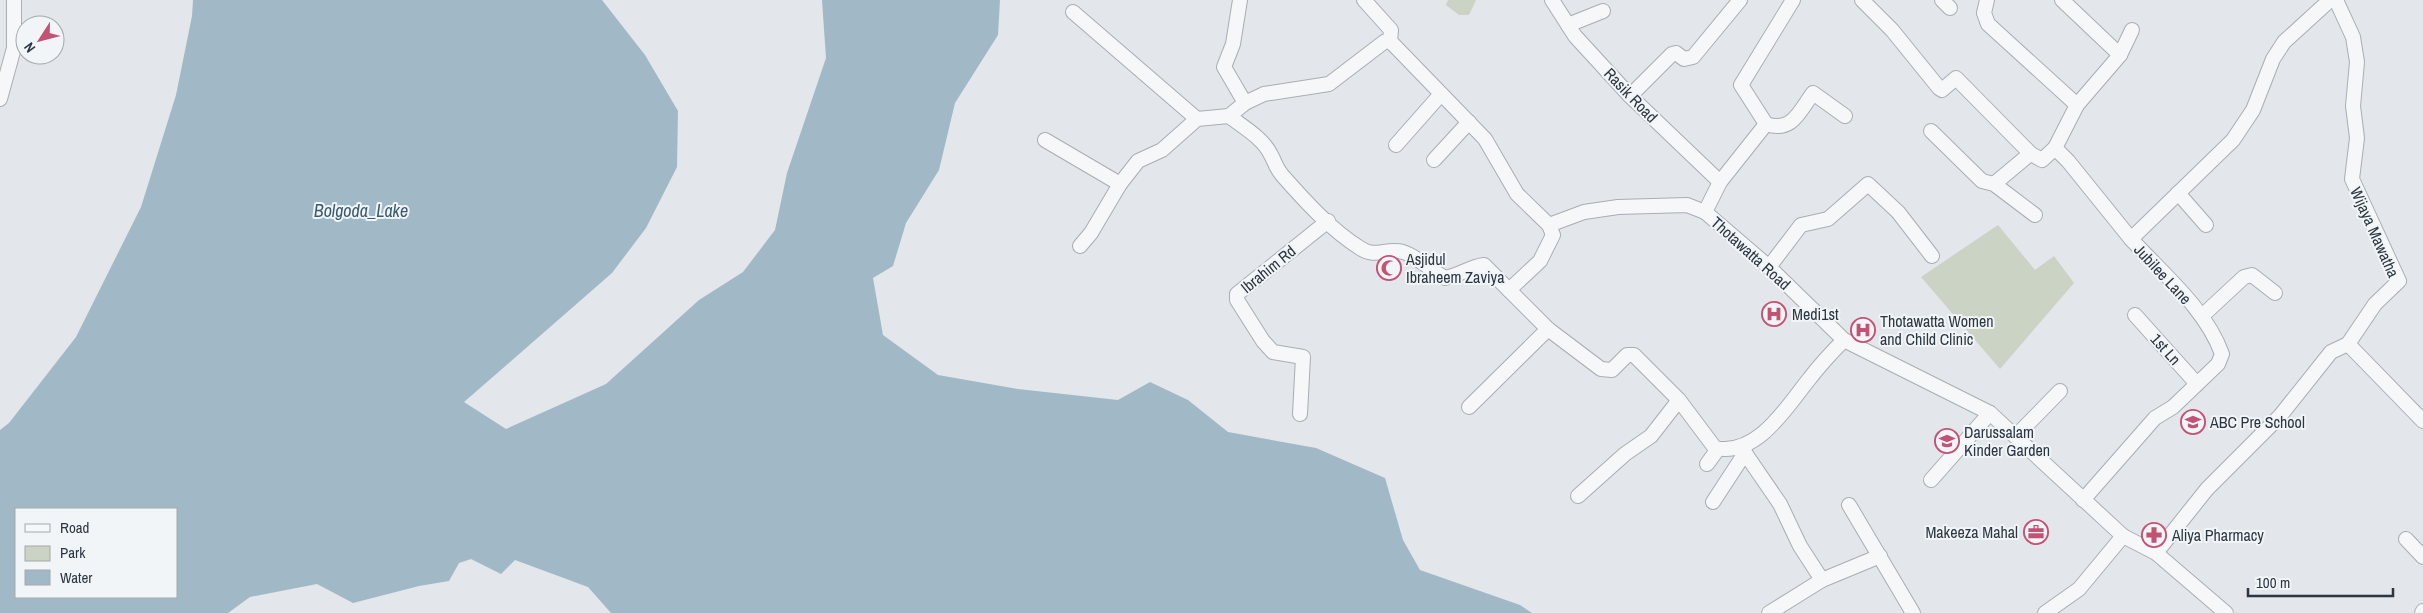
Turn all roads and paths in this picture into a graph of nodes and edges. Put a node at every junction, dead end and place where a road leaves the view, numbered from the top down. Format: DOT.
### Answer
graph roads {
  1 [pos="14,0"];
  2 [pos="1240,0"];
  3 [pos="1364,0"];
  4 [pos="1552,0"];
  5 [pos="1740,0"];
  6 [pos="1792,0"];
  7 [pos="1862,0"];
  8 [pos="1987,0"];
  9 [pos="2062,0"];
  10 [pos="2330,0"];
  11 [pos="2336,0"];
  12 [pos="1603,11"];
  13 [pos="1074,12"];
  14 [pos="1568,25"];
  15 [pos="2132,30"];
  16 [pos="1390,41"];
  17 [pos="2120,55"];
  18 [pos="1441,94"];
  19 [pos="1630,96"];
  20 [pos="0,99"];
  21 [pos="1245,103"];
  22 [pos="2077,105"];
  23 [pos="1229,116"];
  24 [pos="1845,116"];
  25 [pos="1196,119"];
  26 [pos="1469,122"];
  27 [pos="1766,124"];
  28 [pos="1931,131"];
  29 [pos="1045,140"];
  30 [pos="1396,145"];
  31 [pos="2056,148"];
  32 [pos="2030,154"];
  33 [pos="1434,160"];
  34 [pos="1720,182"];
  35 [pos="1120,184"];
  36 [pos="1994,184"];
  37 [pos="2178,193"];
  38 [pos="1705,212"];
  39 [pos="2035,215"];
  40 [pos="1328,222"];
  41 [pos="1550,225"];
  42 [pos="2206,225"];
  43 [pos="2131,239"];
  44 [pos="1080,246"];
  45 [pos="1932,256"];
  46 [pos="1770,266"];
  47 [pos="1509,290"];
  48 [pos="2275,293"];
  49 [pos="2135,315"];
  50 [pos="2202,316"];
  51 [pos="1548,329"];
  52 [pos="1844,340"];
  53 [pos="2348,344"];
  54 [pos="2197,384"];
  55 [pos="2060,391"];
  56 [pos="1679,400"];
  57 [pos="1470,408"];
  58 [pos="1990,413"];
  59 [pos="1300,414"];
  60 [pos="2423,421"];
  61 [pos="2016,436"];
  62 [pos="1718,449"];
  63 [pos="1744,450"];
  64 [pos="1707,464"];
  65 [pos="1931,480"];
  66 [pos="1578,496"];
  67 [pos="2083,500"];
  68 [pos="1714,502"];
  69 [pos="1849,505"];
  70 [pos="2123,536"];
  71 [pos="2406,539"];
  72 [pos="2156,553"];
  73 [pos="1880,556"];
  74 [pos="2423,557"];
  75 [pos="1822,580"];
  76 [pos="1769,613"];
  77 [pos="1913,613"];
  78 [pos="2045,613"];
  79 [pos="2226,613"];
  1 -- 20 [label="street"];
  2 -- 21 [label="street"];
  3 -- 16 [label="street"];
  4 -- 14 [label="street, Rasik Road"];
  5 -- 19 [label="street"];
  6 -- 27 [label="street"];
  7 -- 32 [label="street"];
  8 -- 22 [label="street"];
  9 -- 17 [label="street"];
  10 -- 37 [label="street, Jubilee Lane"];
  11 -- 53 [label="street, Wijaya Mawatha"];
  12 -- 14 [label="street"];
  13 -- 25 [label="street"];
  14 -- 19 [label="street, Rasik Road"];
  15 -- 17 [label="street"];
  16 -- 18 [label="street"];
  16 -- 21 [label="street"];
  17 -- 22 [label="street"];
  18 -- 26 [label="street"];
  18 -- 30 [label="street"];
  19 -- 34 [label="street, Rasik Road"];
  21 -- 23 [label="street"];
  22 -- 31 [label="street"];
  23 -- 25 [label="street"];
  23 -- 40 [label="street"];
  24 -- 27 [label="street"];
  25 -- 35 [label="street"];
  26 -- 33 [label="street"];
  26 -- 41 [label="street"];
  27 -- 34 [label="street"];
  28 -- 36 [label="street"];
  29 -- 35 [label="street"];
  31 -- 32 [label="street"];
  31 -- 43 [label="street"];
  32 -- 36 [label="street"];
  34 -- 38 [label="street"];
  35 -- 44 [label="street"];
  36 -- 39 [label="street"];
  37 -- 42 [label="street"];
  37 -- 43 [label="street, Jubilee Lane"];
  38 -- 41 [label="street"];
  38 -- 46 [label="street, Thotawatta Road"];
  40 -- 47 [label="street"];
  40 -- 59 [label="street, Ibrahim Rd"];
  41 -- 47 [label="street"];
  43 -- 50 [label="street, Jubilee Lane"];
  45 -- 46 [label="street"];
  46 -- 52 [label="street, Thotawatta Road"];
  47 -- 51 [label="street"];
  48 -- 50 [label="street"];
  49 -- 54 [label="street, 1st Ln"];
  50 -- 54 [label="street, Jubilee Lane"];
  51 -- 56 [label="street"];
  51 -- 57 [label="street"];
  52 -- 58 [label="street, Thotawatta Road"];
  52 -- 63 [label="street"];
  53 -- 60 [label="street"];
  53 -- 72 [label="street, Wijaya Mawatha"];
  54 -- 67 [label="street, Jubilee Lane"];
  55 -- 61 [label="street"];
  56 -- 62 [label="street"];
  56 -- 66 [label="street"];
  58 -- 61 [label="street, Thotawatta Road"];
  58 -- 65 [label="street"];
  61 -- 67 [label="street, Thotawatta Road"];
  62 -- 63 [label="street"];
  62 -- 64 [label="street"];
  63 -- 68 [label="street"];
  63 -- 75 [label="street"];
  67 -- 70 [label="street, Thotawatta Road"];
  69 -- 73 [label="street"];
  70 -- 72 [label="street, Thotawatta Road"];
  70 -- 78 [label="street"];
  71 -- 74 [label="street"];
  72 -- 79 [label="street, Thotawatta Road"];
  73 -- 75 [label="street"];
  73 -- 77 [label="street"];
  75 -- 76 [label="street"];
}
